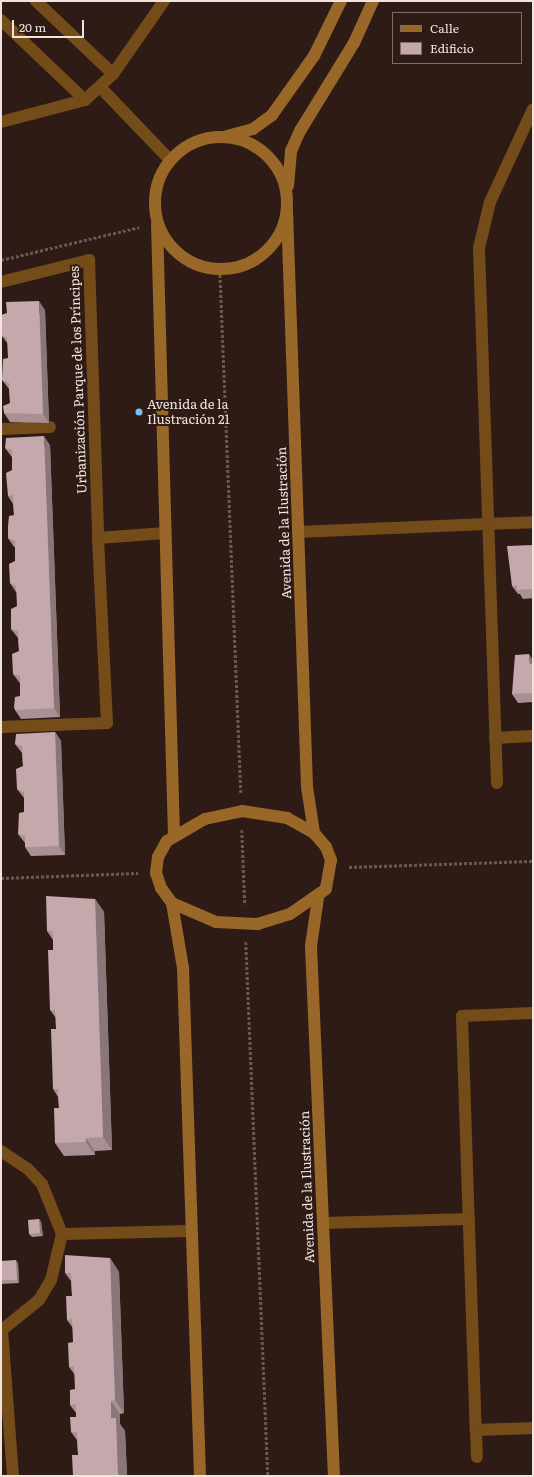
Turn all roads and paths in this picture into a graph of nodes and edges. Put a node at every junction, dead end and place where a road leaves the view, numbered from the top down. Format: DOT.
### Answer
graph roads {
  1 [pos="36,1"];
  2 [pos="164,1"];
  3 [pos="342,1"];
  4 [pos="373,1"];
  5 [pos="1,20"];
  6 [pos="113,74"];
  7 [pos="100,87"];
  8 [pos="85,100"];
  9 [pos="533,109"];
  10 [pos="1,122"];
  11 [pos="226,136"];
  12 [pos="170,160"];
  13 [pos="287,205"];
  14 [pos="157,224"];
  15 [pos="1,260"];
  16 [pos="220,270"];
  17 [pos="1,282"];
  18 [pos="50,427"];
  19 [pos="1,430"];
  20 [pos="533,522"];
  21 [pos="487,524"];
  22 [pos="298,532"];
  23 [pos="166,533"];
  24 [pos="98,538"];
  25 [pos="1,728"];
  26 [pos="533,736"];
  27 [pos="495,738"];
  28 [pos="497,783"];
  29 [pos="242,811"];
  30 [pos="314,833"];
  31 [pos="174,836"];
  32 [pos="533,861"];
  33 [pos="332,867"];
  34 [pos="156,873"];
  35 [pos="1,878"];
  36 [pos="318,898"];
  37 [pos="172,903"];
  38 [pos="246,925"];
  39 [pos="533,1013"];
  40 [pos="1,1151"];
  41 [pos="469,1219"];
  42 [pos="323,1223"];
  43 [pos="190,1231"];
  44 [pos="62,1234"];
  45 [pos="2,1330"];
  46 [pos="533,1428"];
  47 [pos="476,1430"];
  48 [pos="477,1457"];
  49 [pos="13,1476"];
  50 [pos="200,1476"];
  51 [pos="268,1476"];
  52 [pos="334,1476"];
  1 -- 6 [label="street"];
  2 -- 6 [label="street"];
  3 -- 11 [label="street"];
  4 -- 13 [label="street, Avenida de la Ilustración"];
  5 -- 8 [label="street"];
  6 -- 7 [label="street"];
  7 -- 8 [label="street"];
  7 -- 12 [label="street"];
  8 -- 10 [label="street"];
  9 -- 21 [label="street"];
  11 -- 12 [label="street"];
  11 -- 13 [label="street"];
  12 -- 14 [label="street"];
  13 -- 16 [label="street"];
  13 -- 22 [label="street, Avenida de la Ilustración"];
  14 -- 15 [label="path"];
  14 -- 16 [label="street"];
  14 -- 23 [label="street"];
  16 -- 29 [label="path"];
  17 -- 24 [label="street, Urbanización Parque de los Príncipes"];
  18 -- 19 [label="street"];
  20 -- 21 [label="street"];
  21 -- 22 [label="street"];
  21 -- 27 [label="street"];
  22 -- 30 [label="street, Avenida de la Ilustración"];
  23 -- 24 [label="street"];
  23 -- 31 [label="street"];
  24 -- 25 [label="street, Urbanización Parque de los Príncipes"];
  26 -- 27 [label="street"];
  27 -- 28 [label="street"];
  29 -- 30 [label="street"];
  29 -- 31 [label="street"];
  29 -- 38 [label="path"];
  30 -- 33 [label="street"];
  31 -- 34 [label="street"];
  32 -- 33 [label="path"];
  33 -- 36 [label="street"];
  34 -- 35 [label="path"];
  34 -- 37 [label="street"];
  36 -- 38 [label="street"];
  36 -- 42 [label="street, Avenida de la Ilustración"];
  37 -- 38 [label="street"];
  37 -- 43 [label="street"];
  38 -- 51 [label="path"];
  39 -- 41 [label="street"];
  40 -- 44 [label="street"];
  41 -- 42 [label="street"];
  41 -- 47 [label="street"];
  42 -- 52 [label="street, Avenida de la Ilustración"];
  43 -- 44 [label="street"];
  43 -- 50 [label="street"];
  44 -- 45 [label="street"];
  45 -- 49 [label="street"];
  46 -- 47 [label="street"];
  47 -- 48 [label="street"];
}
